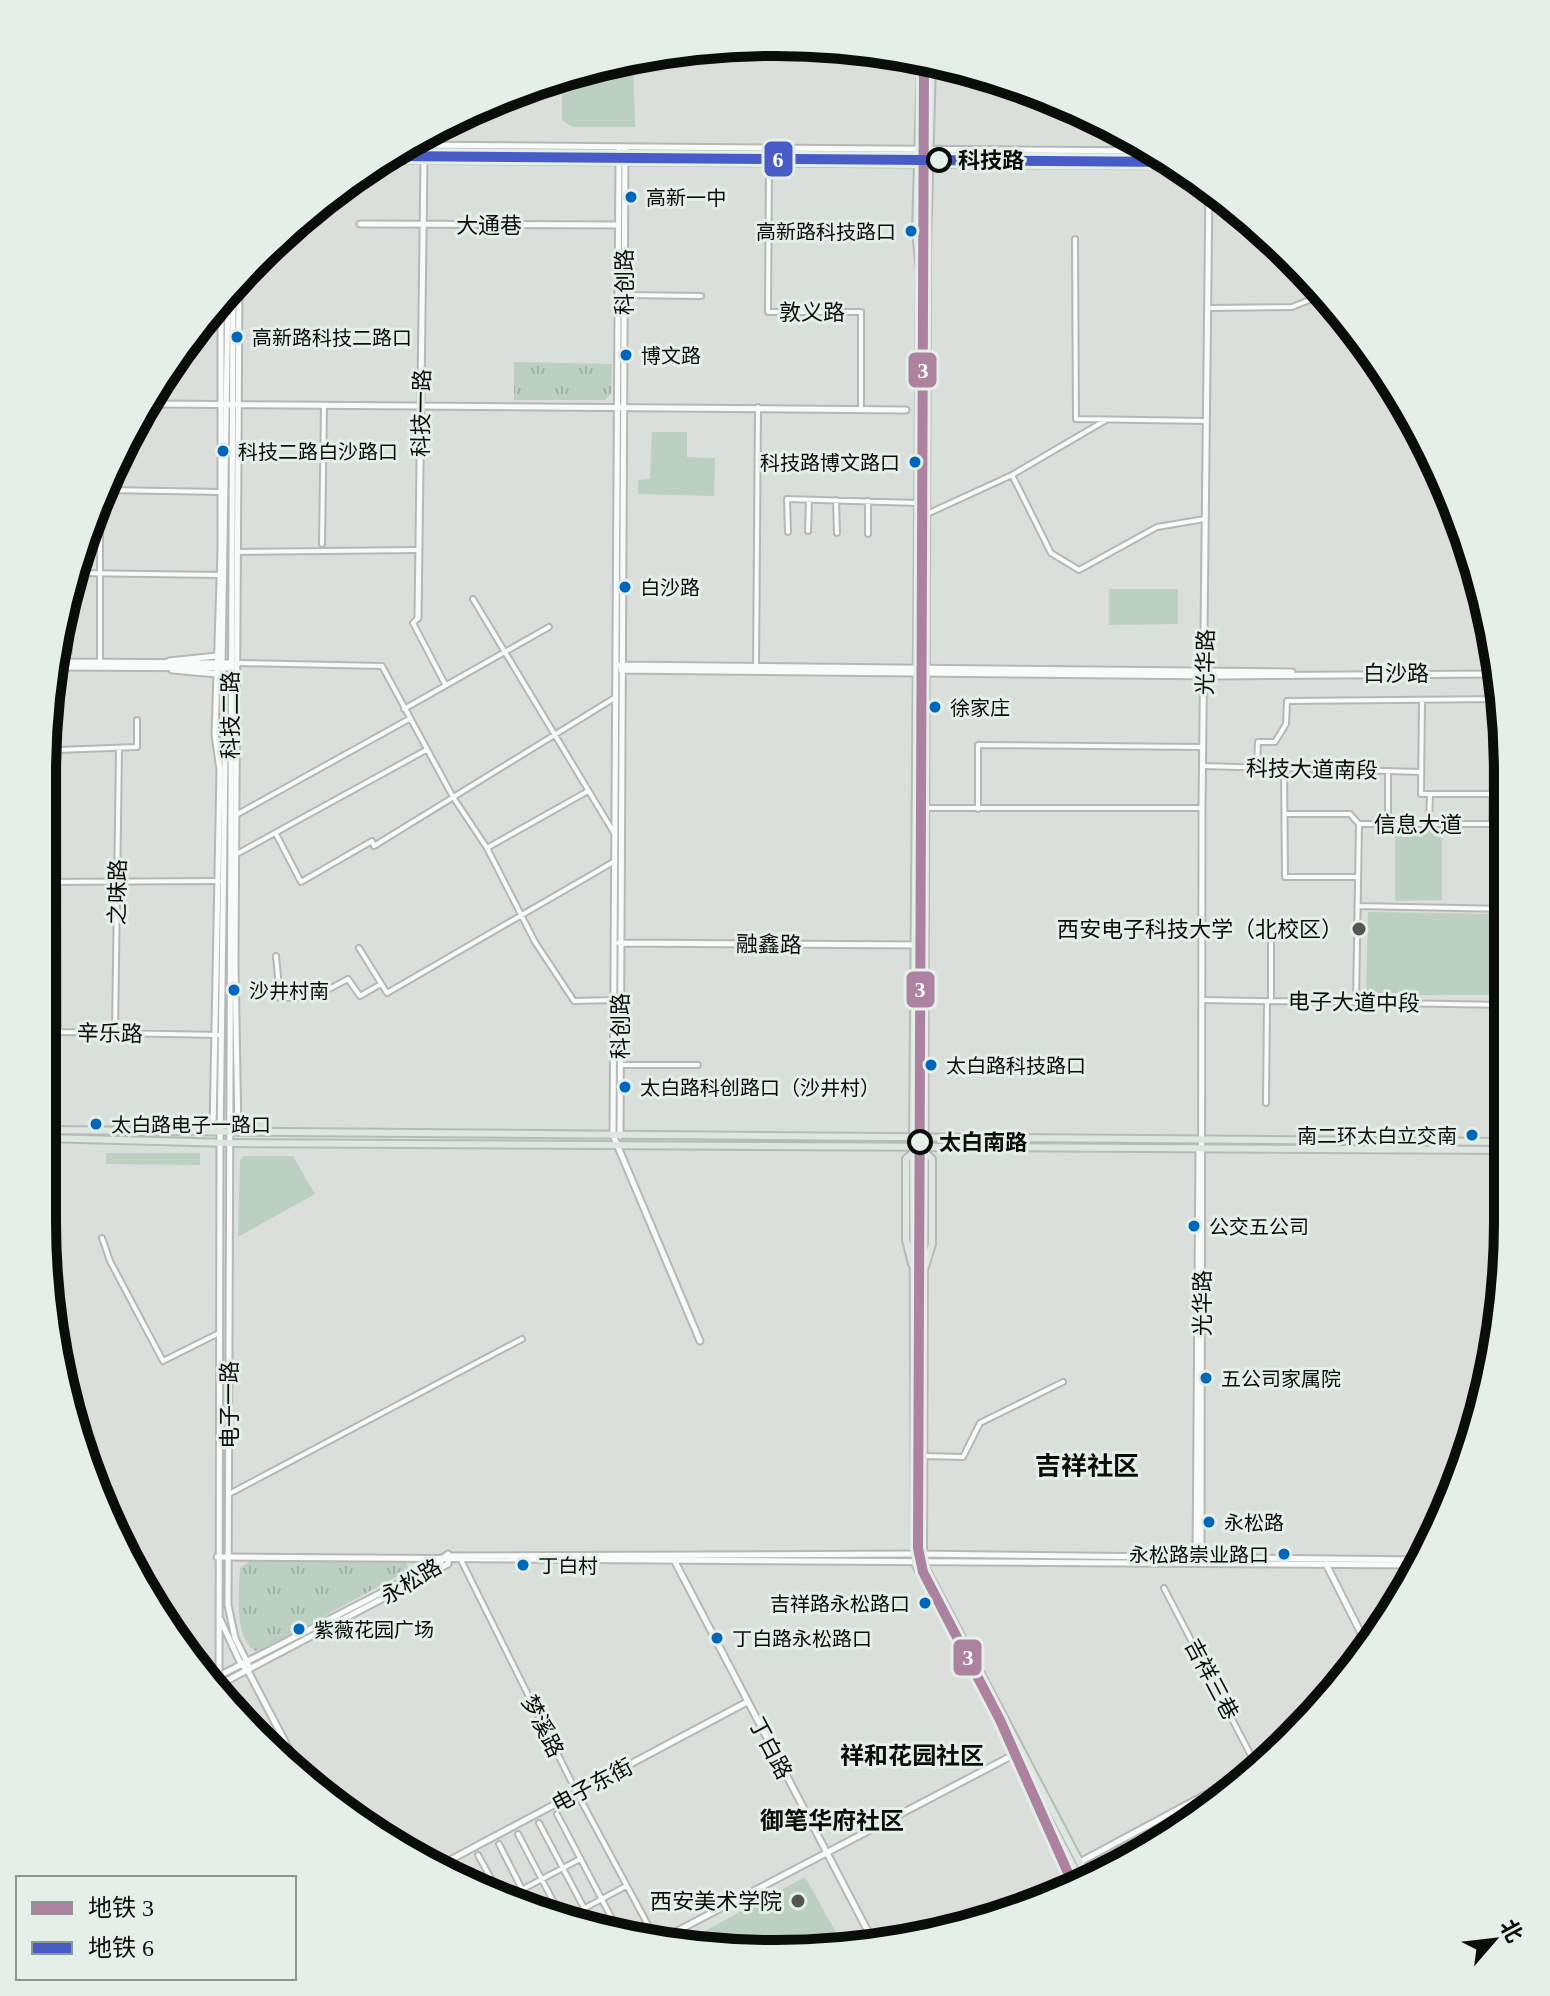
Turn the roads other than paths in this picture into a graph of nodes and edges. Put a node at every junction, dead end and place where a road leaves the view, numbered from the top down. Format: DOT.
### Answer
graph roads {
  1 [pos="921,71"];
  2 [pos="932,74"];
  3 [pos="430,146"];
  4 [pos="622,147"];
  5 [pos="932,148"];
  6 [pos="920,149"];
  7 [pos="1132,151"];
  8 [pos="622,160"];
  9 [pos="402,161"];
  10 [pos="424,161"];
  11 [pos="769,162"];
  12 [pos="917,163"];
  13 [pos="928,163"];
  14 [pos="1156,166"];
  15 [pos="1209,202"];
  16 [pos="360,224"];
  17 [pos="422,225"];
  18 [pos="618,225"];
  19 [pos="1075,239"];
  20 [pos="621,295"];
  21 [pos="701,296"];
  22 [pos="238,297"];
  23 [pos="1313,298"];
  24 [pos="233,303"];
  25 [pos="228,308"];
  26 [pos="1209,308"];
  27 [pos="222,316"];
  28 [pos="159,404"];
  29 [pos="230,404"];
  30 [pos="324,405"];
  31 [pos="422,405"];
  32 [pos="620,407"];
  33 [pos="758,407"];
  34 [pos="861,409"];
  35 [pos="906,410"];
  36 [pos="1109,419"];
  37 [pos="1208,421"];
  38 [pos="1012,475"];
  39 [pos="115,490"];
  40 [pos="221,492"];
  41 [pos="809,500"];
  42 [pos="836,500"];
  43 [pos="868,501"];
  44 [pos="918,503"];
  45 [pos="927,514"];
  46 [pos="1206,519"];
  47 [pos="100,528"];
  48 [pos="808,531"];
  49 [pos="788,532"];
  50 [pos="837,533"];
  51 [pos="868,534"];
  52 [pos="322,544"];
  53 [pos="419,550"];
  54 [pos="237,552"];
  55 [pos="85,573"];
  56 [pos="100,573"];
  57 [pos="218,575"];
  58 [pos="226,575"];
  59 [pos="473,599"];
  60 [pos="418,618"];
  61 [pos="549,627"];
  62 [pos="69,639"];
  63 [pos="503,650"];
  64 [pos="69,652"];
  65 [pos="100,662"];
  66 [pos="65,664"];
  67 [pos="65,664"];
  68 [pos="164,665"];
  69 [pos="223,665"];
  70 [pos="618,668"];
  71 [pos="756,669"];
  72 [pos="917,670"];
  73 [pos="927,670"];
  74 [pos="1204,672"];
  75 [pos="1487,674"];
  76 [pos="445,684"];
  77 [pos="616,697"];
  78 [pos="1490,699"];
  79 [pos="1422,701"];
  80 [pos="404,709"];
  81 [pos="409,719"];
  82 [pos="137,720"];
  83 [pos="552,735"];
  84 [pos="1203,747"];
  85 [pos="57,750"];
  86 [pos="119,750"];
  87 [pos="426,750"];
  88 [pos="57,751"];
  89 [pos="1493,752"];
  90 [pos="1203,766"];
  91 [pos="1257,768"];
  92 [pos="1284,768"];
  93 [pos="1388,771"];
  94 [pos="1421,772"];
  95 [pos="588,791"];
  96 [pos="1430,794"];
  97 [pos="1493,794"];
  98 [pos="453,797"];
  99 [pos="925,808"];
  100 [pos="1202,808"];
  101 [pos="978,809"];
  102 [pos="1285,814"];
  103 [pos="236,816"];
  104 [pos="1492,823"];
  105 [pos="1359,824"];
  106 [pos="1388,824"];
  107 [pos="1429,824"];
  108 [pos="276,834"];
  109 [pos="616,836"];
  110 [pos="487,848"];
  111 [pos="235,855"];
  112 [pos="615,861"];
  113 [pos="1358,877"];
  114 [pos="219,881"];
  115 [pos="58,882"];
  116 [pos="117,883"];
  117 [pos="1358,906"];
  118 [pos="1494,909"];
  119 [pos="520,915"];
  120 [pos="1271,931"];
  121 [pos="617,943"];
  122 [pos="920,945"];
  123 [pos="359,948"];
  124 [pos="276,956"];
  125 [pos="381,984"];
  126 [pos="613,1000"];
  127 [pos="1201,1000"];
  128 [pos="1269,1001"];
  129 [pos="1356,1002"];
  130 [pos="1494,1005"];
  131 [pos="115,1034"];
  132 [pos="220,1035"];
  133 [pos="620,1065"];
  134 [pos="698,1065"];
  135 [pos="1266,1103"];
  136 [pos="56,1130"];
  137 [pos="213,1132"];
  138 [pos="222,1132"];
  139 [pos="235,1133"];
  140 [pos="616,1136"];
  141 [pos="925,1137"];
  142 [pos="56,1138"];
  143 [pos="913,1138"];
  144 [pos="1201,1139"];
  145 [pos="220,1141"];
  146 [pos="1494,1141"];
  147 [pos="230,1143"];
  148 [pos="619,1145"];
  149 [pos="1201,1148"];
  150 [pos="924,1149"];
  151 [pos="914,1150"];
  152 [pos="1494,1150"];
  153 [pos="102,1238"];
  154 [pos="919,1274"];
  155 [pos="219,1333"];
  156 [pos="522,1339"];
  157 [pos="700,1341"];
  158 [pos="1063,1382"];
  159 [pos="921,1456"];
  160 [pos="229,1494"];
  161 [pos="914,1554"];
  162 [pos="459,1556"];
  163 [pos="217,1557"];
  164 [pos="445,1557"];
  165 [pos="672,1557"];
  166 [pos="228,1558"];
  167 [pos="920,1560"];
  168 [pos="1199,1561"];
  169 [pos="1324,1562"];
  170 [pos="1408,1562"];
  171 [pos="1164,1588"];
  172 [pos="218,1614"];
  173 [pos="1362,1635"];
  174 [pos="246,1666"];
  175 [pos="219,1676"];
  176 [pos="224,1682"];
  177 [pos="747,1702"];
  178 [pos="290,1752"];
  179 [pos="1017,1753"];
  180 [pos="1253,1759"];
  181 [pos="1218,1787"];
  182 [pos="577,1793"];
  183 [pos="1172,1812"];
  184 [pos="557,1814"];
  185 [pos="1175,1818"];
  186 [pos="539,1823"];
  187 [pos="518,1834"];
  188 [pos="499,1844"];
  189 [pos="826,1852"];
  190 [pos="478,1855"];
  191 [pos="580,1859"];
  192 [pos="448,1861"];
  193 [pos="1080,1862"];
  194 [pos="563,1868"];
  195 [pos="1084,1870"];
  196 [pos="1077,1873"];
  197 [pos="542,1879"];
  198 [pos="493,1882"];
  199 [pos="626,1886"];
  200 [pos="522,1889"];
  201 [pos="517,1892"];
  202 [pos="525,1895"];
  203 [pos="602,1898"];
  204 [pos="556,1906"];
  205 [pos="584,1908"];
  206 [pos="577,1911"];
  207 [pos="614,1921"];
  208 [pos="650,1929"];
  209 [pos="674,1933"];
  210 [pos="869,1934"];
  1 -- 6 [label="main road"];
  2 -- 5 [label="main road"];
  3 -- 4 [label="street"];
  4 -- 6 [label="street"];
  4 -- 8 [label="street, 科创路"];
  5 -- 6 [label="street"];
  5 -- 7 [label="street"];
  5 -- 13 [label="main road"];
  6 -- 12 [label="main road"];
  8 -- 10 [label="street"];
  8 -- 11 [label="street"];
  8 -- 18 [label="street, 科创路"];
  8 -- 20 [label="street, 科创路"];
  9 -- 10 [label="street"];
  10 -- 17 [label="street, 科技一路"];
  11 -- 12 [label="street"];
  11 -- 34 [label="street, 敦义路"];
  12 -- 13 [label="street"];
  12 -- 44 [label="main road"];
  13 -- 14 [label="street"];
  13 -- 45 [label="main road"];
  15 -- 26 [label="street, 光华路"];
  16 -- 17 [label="street, 大通巷"];
  17 -- 18 [label="street, 大通巷"];
  17 -- 31 [label="street, 科技一路"];
  18 -- 20 [label="street, 科创路"];
  19 -- 36 [label="street"];
  20 -- 21 [label="street"];
  20 -- 32 [label="street, 科创路"];
  22 -- 29 [label="street"];
  23 -- 26 [label="street"];
  24 -- 29 [label="street, 科技二路"];
  25 -- 29 [label="street, 科技二路"];
  26 -- 37 [label="street, 光华路"];
  27 -- 29 [label="street"];
  28 -- 29 [label="street"];
  29 -- 30 [label="street"];
  29 -- 40 [label="street"];
  29 -- 54 [label="street"];
  29 -- 58 [label="street, 科技二路"];
  29 -- 69 [label="street, 科技二路"];
  30 -- 31 [label="street"];
  30 -- 52 [label="street"];
  31 -- 32 [label="street"];
  31 -- 53 [label="street, 科技一路"];
  32 -- 33 [label="street"];
  32 -- 70 [label="street, 科创路"];
  33 -- 34 [label="street"];
  33 -- 71 [label="street"];
  34 -- 35 [label="street"];
  36 -- 37 [label="street"];
  36 -- 38 [label="street"];
  37 -- 46 [label="street, 光华路"];
  38 -- 45 [label="street"];
  38 -- 46 [label="street"];
  39 -- 40 [label="street"];
  40 -- 57 [label="street"];
  41 -- 42 [label="street"];
  41 -- 48 [label="street"];
  41 -- 49 [label="street"];
  42 -- 43 [label="street"];
  42 -- 50 [label="street"];
  43 -- 44 [label="street"];
  43 -- 51 [label="street"];
  44 -- 72 [label="main road"];
  45 -- 73 [label="main road"];
  46 -- 74 [label="street, 光华路"];
  47 -- 56 [label="street"];
  53 -- 54 [label="street"];
  53 -- 60 [label="street, 科技一路"];
  54 -- 69 [label="street"];
  55 -- 56 [label="street"];
  56 -- 57 [label="street"];
  56 -- 65 [label="street"];
  57 -- 58 [label="street"];
  57 -- 69 [label="street"];
  58 -- 69 [label="street, 科技二路"];
  59 -- 63 [label="street"];
  60 -- 76 [label="street"];
  61 -- 63 [label="street"];
  62 -- 64 [label="street"];
  63 -- 76 [label="street"];
  63 -- 83 [label="street"];
  65 -- 66 [label="street"];
  65 -- 68 [label="street"];
  67 -- 68 [label="street"];
  68 -- 69 [label="street"];
  68 -- 69 [label="street"];
  69 -- 80 [label="street"];
  69 -- 103 [label="street"];
  69 -- 114 [label="street"];
  69 -- 132 [label="street, 科技二路"];
  69 -- 139 [label="street, 科技二路"];
  70 -- 71 [label="street, 白沙路"];
  70 -- 77 [label="street, 科创路"];
  70 -- 121 [label="street, 科创路"];
  71 -- 72 [label="street, 白沙路"];
  72 -- 73 [label="street, 白沙路"];
  72 -- 122 [label="main road"];
  73 -- 74 [label="street, 白沙路"];
  73 -- 99 [label="main road"];
  74 -- 75 [label="street, 白沙路"];
  74 -- 84 [label="street, 光华路"];
  76 -- 80 [label="street"];
  77 -- 83 [label="street"];
  77 -- 109 [label="street, 科创路"];
  78 -- 79 [label="street"];
  79 -- 91 [label="street"];
  79 -- 94 [label="street"];
  80 -- 81 [label="street"];
  81 -- 87 [label="street"];
  81 -- 103 [label="street"];
  82 -- 86 [label="street"];
  83 -- 95 [label="street"];
  83 -- 98 [label="street"];
  84 -- 90 [label="street, 光华路"];
  84 -- 101 [label="street"];
  85 -- 86 [label="street"];
  86 -- 116 [label="street, 之味路"];
  87 -- 98 [label="street"];
  87 -- 108 [label="street"];
  88 -- 115 [label="street, 辛乐路"];
  89 -- 97 [label="street"];
  90 -- 91 [label="street, 科技大道南段"];
  90 -- 100 [label="street, 光华路"];
  91 -- 92 [label="street, 科技大道南段"];
  92 -- 93 [label="street, 科技大道南段"];
  92 -- 102 [label="street"];
  93 -- 94 [label="street, 科技大道南段"];
  93 -- 106 [label="street"];
  94 -- 96 [label="street"];
  95 -- 109 [label="street"];
  95 -- 110 [label="street"];
  96 -- 97 [label="street"];
  96 -- 107 [label="street"];
  97 -- 104 [label="street"];
  98 -- 108 [label="street"];
  98 -- 110 [label="street"];
  99 -- 101 [label="street"];
  99 -- 122 [label="main road"];
  100 -- 101 [label="street"];
  100 -- 127 [label="street, 光华路"];
  102 -- 105 [label="street, 信息大道"];
  102 -- 113 [label="street"];
  103 -- 111 [label="street"];
  104 -- 107 [label="street, 信息大道"];
  105 -- 106 [label="street, 信息大道"];
  105 -- 113 [label="street"];
  106 -- 107 [label="street, 信息大道"];
  108 -- 111 [label="street"];
  109 -- 112 [label="street, 科创路"];
  110 -- 119 [label="street"];
  111 -- 139 [label="street"];
  112 -- 119 [label="street"];
  112 -- 121 [label="street, 科创路"];
  113 -- 117 [label="street"];
  114 -- 116 [label="street"];
  114 -- 132 [label="street"];
  115 -- 116 [label="street"];
  115 -- 131 [label="street, 辛乐路"];
  116 -- 131 [label="street, 之味路"];
  117 -- 118 [label="street"];
  117 -- 129 [label="street"];
  119 -- 125 [label="street"];
  119 -- 126 [label="street"];
  120 -- 128 [label="street"];
  121 -- 122 [label="street, 融鑫路"];
  121 -- 126 [label="street, 科创路"];
  121 -- 133 [label="street, 科创路"];
  122 -- 141 [label="main road"];
  122 -- 143 [label="main road"];
  123 -- 125 [label="street"];
  124 -- 125 [label="street"];
  126 -- 140 [label="street, 科创路"];
  127 -- 128 [label="street, 电子大道中段"];
  127 -- 144 [label="street, 光华路"];
  128 -- 129 [label="street, 电子大道中段"];
  128 -- 135 [label="street"];
  129 -- 130 [label="street, 电子大道中段"];
  131 -- 132 [label="street, 辛乐路"];
  132 -- 137 [label="street"];
  132 -- 138 [label="street, 科技二路"];
  133 -- 134 [label="street"];
  133 -- 140 [label="street, 科创路"];
  136 -- 137 [label="main road"];
  137 -- 138 [label="main road"];
  138 -- 139 [label="main road"];
  138 -- 145 [label="street, 科技二路"];
  139 -- 140 [label="main road"];
  139 -- 147 [label="street, 科技二路"];
  140 -- 143 [label="main road"];
  140 -- 148 [label="street"];
  141 -- 143 [label="main road"];
  141 -- 144 [label="main road"];
  141 -- 150 [label="main road"];
  142 -- 145 [label="main road"];
  143 -- 151 [label="main road"];
  144 -- 146 [label="main road"];
  144 -- 149 [label="street, 光华路"];
  145 -- 147 [label="main road"];
  145 -- 155 [label="street, 电子一路"];
  147 -- 148 [label="main road"];
  147 -- 160 [label="street, 电子一路"];
  148 -- 151 [label="main road"];
  148 -- 157 [label="street"];
  149 -- 150 [label="main road"];
  149 -- 152 [label="main road"];
  149 -- 168 [label="street, 光华路"];
  150 -- 151 [label="main road"];
  150 -- 154 [label="main road"];
  151 -- 154 [label="main road"];
  153 -- 155 [label="street"];
  154 -- 159 [label="main road"];
  154 -- 161 [label="main road"];
  155 -- 163 [label="street, 电子一路"];
  156 -- 160 [label="street"];
  158 -- 159 [label="street"];
  159 -- 167 [label="main road"];
  160 -- 166 [label="street, 电子一路"];
  161 -- 165 [label="street, 永松路"];
  161 -- 167 [label="main road"];
  162 -- 164 [label="street, 永松路"];
  162 -- 165 [label="street, 永松路"];
  162 -- 182 [label="street, 梦溪路"];
  163 -- 166 [label="street"];
  163 -- 172 [label="street, 电子一路"];
  164 -- 166 [label="street"];
  164 -- 174 [label="street, 永松路"];
  165 -- 167 [label="street, 永松路"];
  165 -- 177 [label="street, 丁白路"];
  166 -- 174 [label="street, 电子一路"];
  167 -- 168 [label="street, 永松路"];
  167 -- 179 [label="main road"];
  168 -- 169 [label="street, 永松路"];
  169 -- 170 [label="street, 永松路"];
  169 -- 173 [label="street"];
  171 -- 180 [label="street, 吉祥三巷"];
  172 -- 174 [label="street, 电子一路"];
  172 -- 175 [label="street, 电子一路"];
  174 -- 175 [label="street"];
  174 -- 176 [label="street"];
  174 -- 178 [label="street, 电子一路"];
  177 -- 182 [label="street, 电子东街"];
  177 -- 189 [label="street, 丁白路"];
  179 -- 189 [label="street"];
  179 -- 193 [label="main road"];
  179 -- 196 [label="main road"];
  181 -- 183 [label="street"];
  182 -- 192 [label="street, 电子东街"];
  182 -- 199 [label="street, 梦溪路"];
  183 -- 185 [label="street"];
  183 -- 193 [label="street"];
  184 -- 191 [label="street"];
  186 -- 194 [label="street"];
  187 -- 197 [label="street"];
  188 -- 200 [label="street"];
  189 -- 209 [label="street"];
  189 -- 210 [label="street, 丁白路"];
  190 -- 198 [label="street"];
  191 -- 194 [label="street"];
  191 -- 203 [label="street"];
  193 -- 195 [label="main road"];
  194 -- 197 [label="street"];
  194 -- 205 [label="street"];
  197 -- 200 [label="street"];
  197 -- 204 [label="street"];
  199 -- 203 [label="street"];
  199 -- 208 [label="street, 梦溪路"];
  200 -- 201 [label="street"];
  200 -- 202 [label="street"];
  203 -- 205 [label="street"];
  203 -- 207 [label="street"];
  205 -- 206 [label="street"];
}
